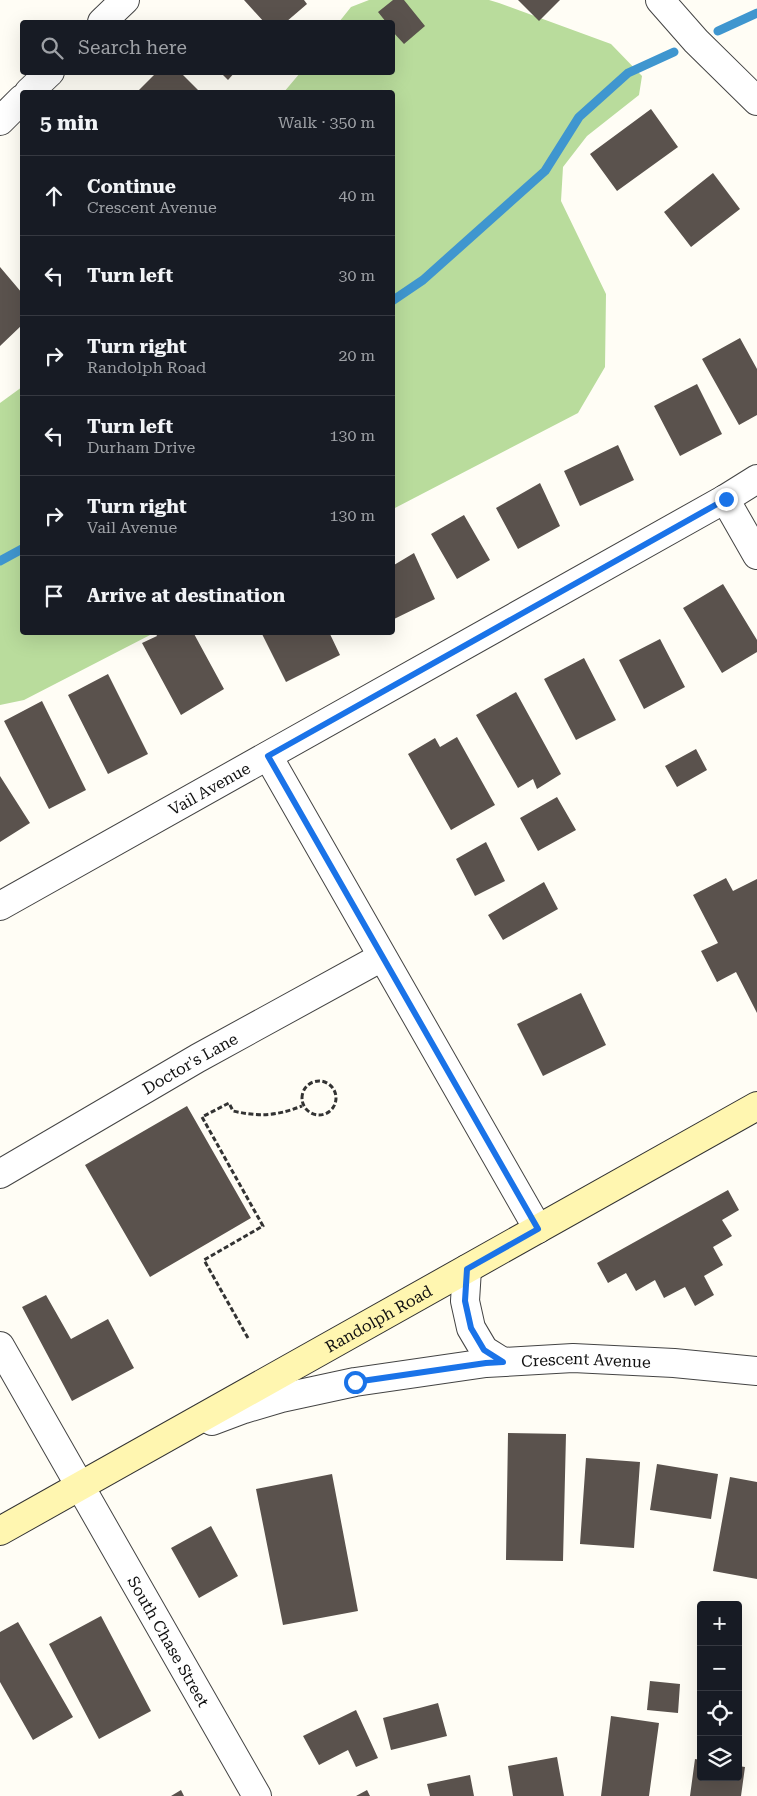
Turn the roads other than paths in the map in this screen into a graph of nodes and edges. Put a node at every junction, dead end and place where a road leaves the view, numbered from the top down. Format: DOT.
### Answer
graph roads {
  1 [pos="125,0"];
  2 [pos="660,0"];
  3 [pos="104,20"];
  4 [pos="47,75"];
  5 [pos="31,90"];
  6 [pos="757,100"];
  7 [pos="20,101"];
  8 [pos="0,121"];
  9 [pos="757,479"];
  10 [pos="726,499"];
  11 [pos="757,555"];
  12 [pos="268,756"];
  13 [pos="0,906"];
  14 [pos="382,956"];
  15 [pos="757,1106"];
  16 [pos="0,1174"];
  17 [pos="538,1229"];
  18 [pos="467,1269"];
  19 [pos="0,1346"];
  20 [pos="503,1362"];
  21 [pos="757,1371"];
  22 [pos="157,1443"];
  23 [pos="79,1486"];
  24 [pos="0,1531"];
  25 [pos="257,1796"];
  1 -- 3 [label="street"];
  2 -- 6 [label="street"];
  4 -- 5 [label="street"];
  7 -- 8 [label="street"];
  9 -- 10 [label="street, Vail Avenue"];
  10 -- 11 [label="street"];
  10 -- 12 [label="street, Vail Avenue"];
  12 -- 13 [label="street, Vail Avenue"];
  12 -- 14 [label="street"];
  14 -- 16 [label="street, Doctor's Lane"];
  14 -- 17 [label="street"];
  15 -- 17 [label="main road, Randolph Road"];
  17 -- 18 [label="main road, Randolph Road"];
  18 -- 20 [label="street"];
  18 -- 22 [label="main road, Randolph Road"];
  19 -- 23 [label="street, South Chase Street"];
  20 -- 21 [label="street, Crescent Avenue"];
  20 -- 22 [label="street, Crescent Avenue"];
  22 -- 23 [label="main road, Randolph Road"];
  23 -- 24 [label="main road, Randolph Road"];
  23 -- 25 [label="street, South Chase Street"];
}
